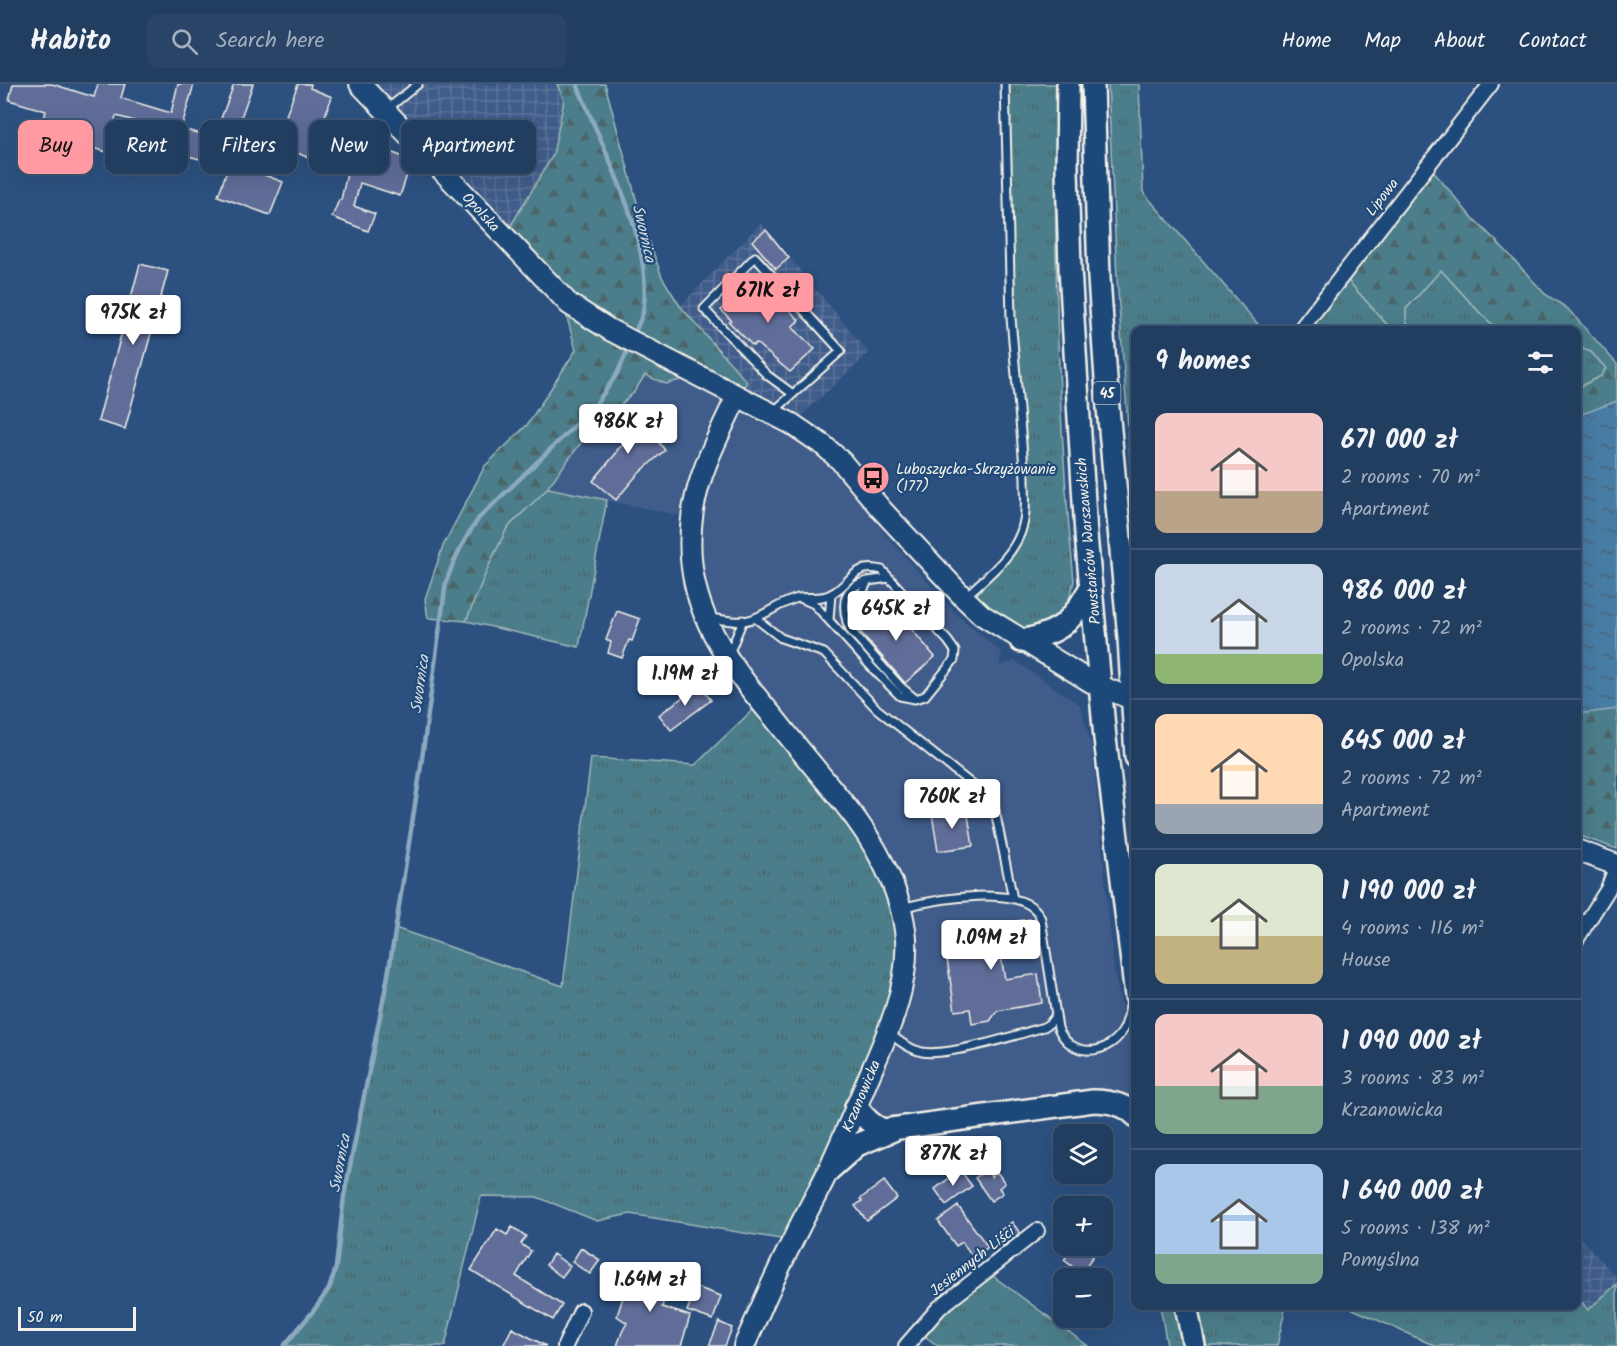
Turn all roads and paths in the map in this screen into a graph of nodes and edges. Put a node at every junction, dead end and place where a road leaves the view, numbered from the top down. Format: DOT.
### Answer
graph roads {
  1 [pos="360,84"];
  2 [pos="418,84"];
  3 [pos="1005,84"];
  4 [pos="1068,84"];
  5 [pos="1093,84"];
  6 [pos="1491,84"];
  7 [pos="386,110"];
  8 [pos="1303,326"];
  9 [pos="793,394"];
  10 [pos="737,396"];
  11 [pos="771,414"];
  12 [pos="889,578"];
  13 [pos="868,581"];
  14 [pos="1092,587"];
  15 [pos="831,594"];
  16 [pos="800,598"];
  17 [pos="963,598"];
  18 [pos="705,618"];
  19 [pos="755,618"];
  20 [pos="743,620"];
  21 [pos="829,620"];
  22 [pos="846,622"];
  23 [pos="1131,634"];
  24 [pos="1021,640"];
  25 [pos="727,659"];
  26 [pos="1101,686"];
  27 [pos="915,699"];
  28 [pos="1131,700"];
  29 [pos="1581,852"];
  30 [pos="1617,865"];
  31 [pos="1013,899"];
  32 [pos="900,909"];
  33 [pos="1581,932"];
  34 [pos="1131,956"];
  35 [pos="1131,1008"];
  36 [pos="1056,1015"];
  37 [pos="887,1032"];
  38 [pos="856,1107"];
  39 [pos="1131,1112"];
  40 [pos="894,1129"];
  41 [pos="829,1170"];
  42 [pos="1037,1231"];
  43 [pos="1187,1310"];
  44 [pos="581,1311"];
  45 [pos="565,1346"];
  46 [pos="744,1346"];
  47 [pos="906,1346"];
  48 [pos="1194,1346"];
  1 -- 7 [label="street, Opolska"];
  2 -- 7 [label="lane"];
  3 -- 17 [label="lane"];
  4 -- 14 [label="main road, Powstańców Warszawskich / 45"];
  5 -- 23 [label="main road, 45"];
  6 -- 8 [label="street, Lipowa"];
  7 -- 10 [label="street, Opolska"];
  9 -- 9 [label="lane"];
  9 -- 11 [label="lane"];
  10 -- 11 [label="street, Opolska"];
  10 -- 18 [label="street, Krzanowicka"];
  11 -- 17 [label="street, Opolska"];
  12 -- 13 [label="lane"];
  12 -- 15 [label="lane"];
  12 -- 27 [label="lane"];
  13 -- 22 [label="lane"];
  13 -- 22 [label="lane"];
  14 -- 24 [label="main road"];
  14 -- 26 [label="main road, Powstańców Warszawskich / 45"];
  15 -- 16 [label="lane"];
  15 -- 21 [label="lane"];
  16 -- 19 [label="lane"];
  16 -- 21 [label="lane"];
  17 -- 24 [label="street, Opolska"];
  18 -- 20 [label="lane"];
  18 -- 25 [label="street, Krzanowicka"];
  19 -- 20 [label="lane"];
  19 -- 31 [label="lane"];
  20 -- 25 [label="lane"];
  21 -- 27 [label="lane"];
  22 -- 27 [label="lane"];
  24 -- 26 [label="street, Opolska"];
  25 -- 32 [label="street, Krzanowicka"];
  26 -- 28 [label="street, Opolska"];
  26 -- 34 [label="main road, Powstańców Warszawskich / 45"];
  29 -- 30 [label="street"];
  30 -- 33 [label="street"];
  31 -- 32 [label="lane"];
  31 -- 36 [label="lane"];
  32 -- 37 [label="street, Krzanowicka"];
  35 -- 36 [label="lane"];
  36 -- 37 [label="lane"];
  37 -- 38 [label="street, Krzanowicka"];
  38 -- 40 [label="main road"];
  38 -- 41 [label="street, Krzanowicka"];
  39 -- 40 [label="main road"];
  40 -- 41 [label="main road"];
  41 -- 46 [label="street, Krzanowicka"];
  42 -- 47 [label="street, Jesiennych Liści"];
  43 -- 48 [label="main road"];
  44 -- 45 [label="street"];
}
